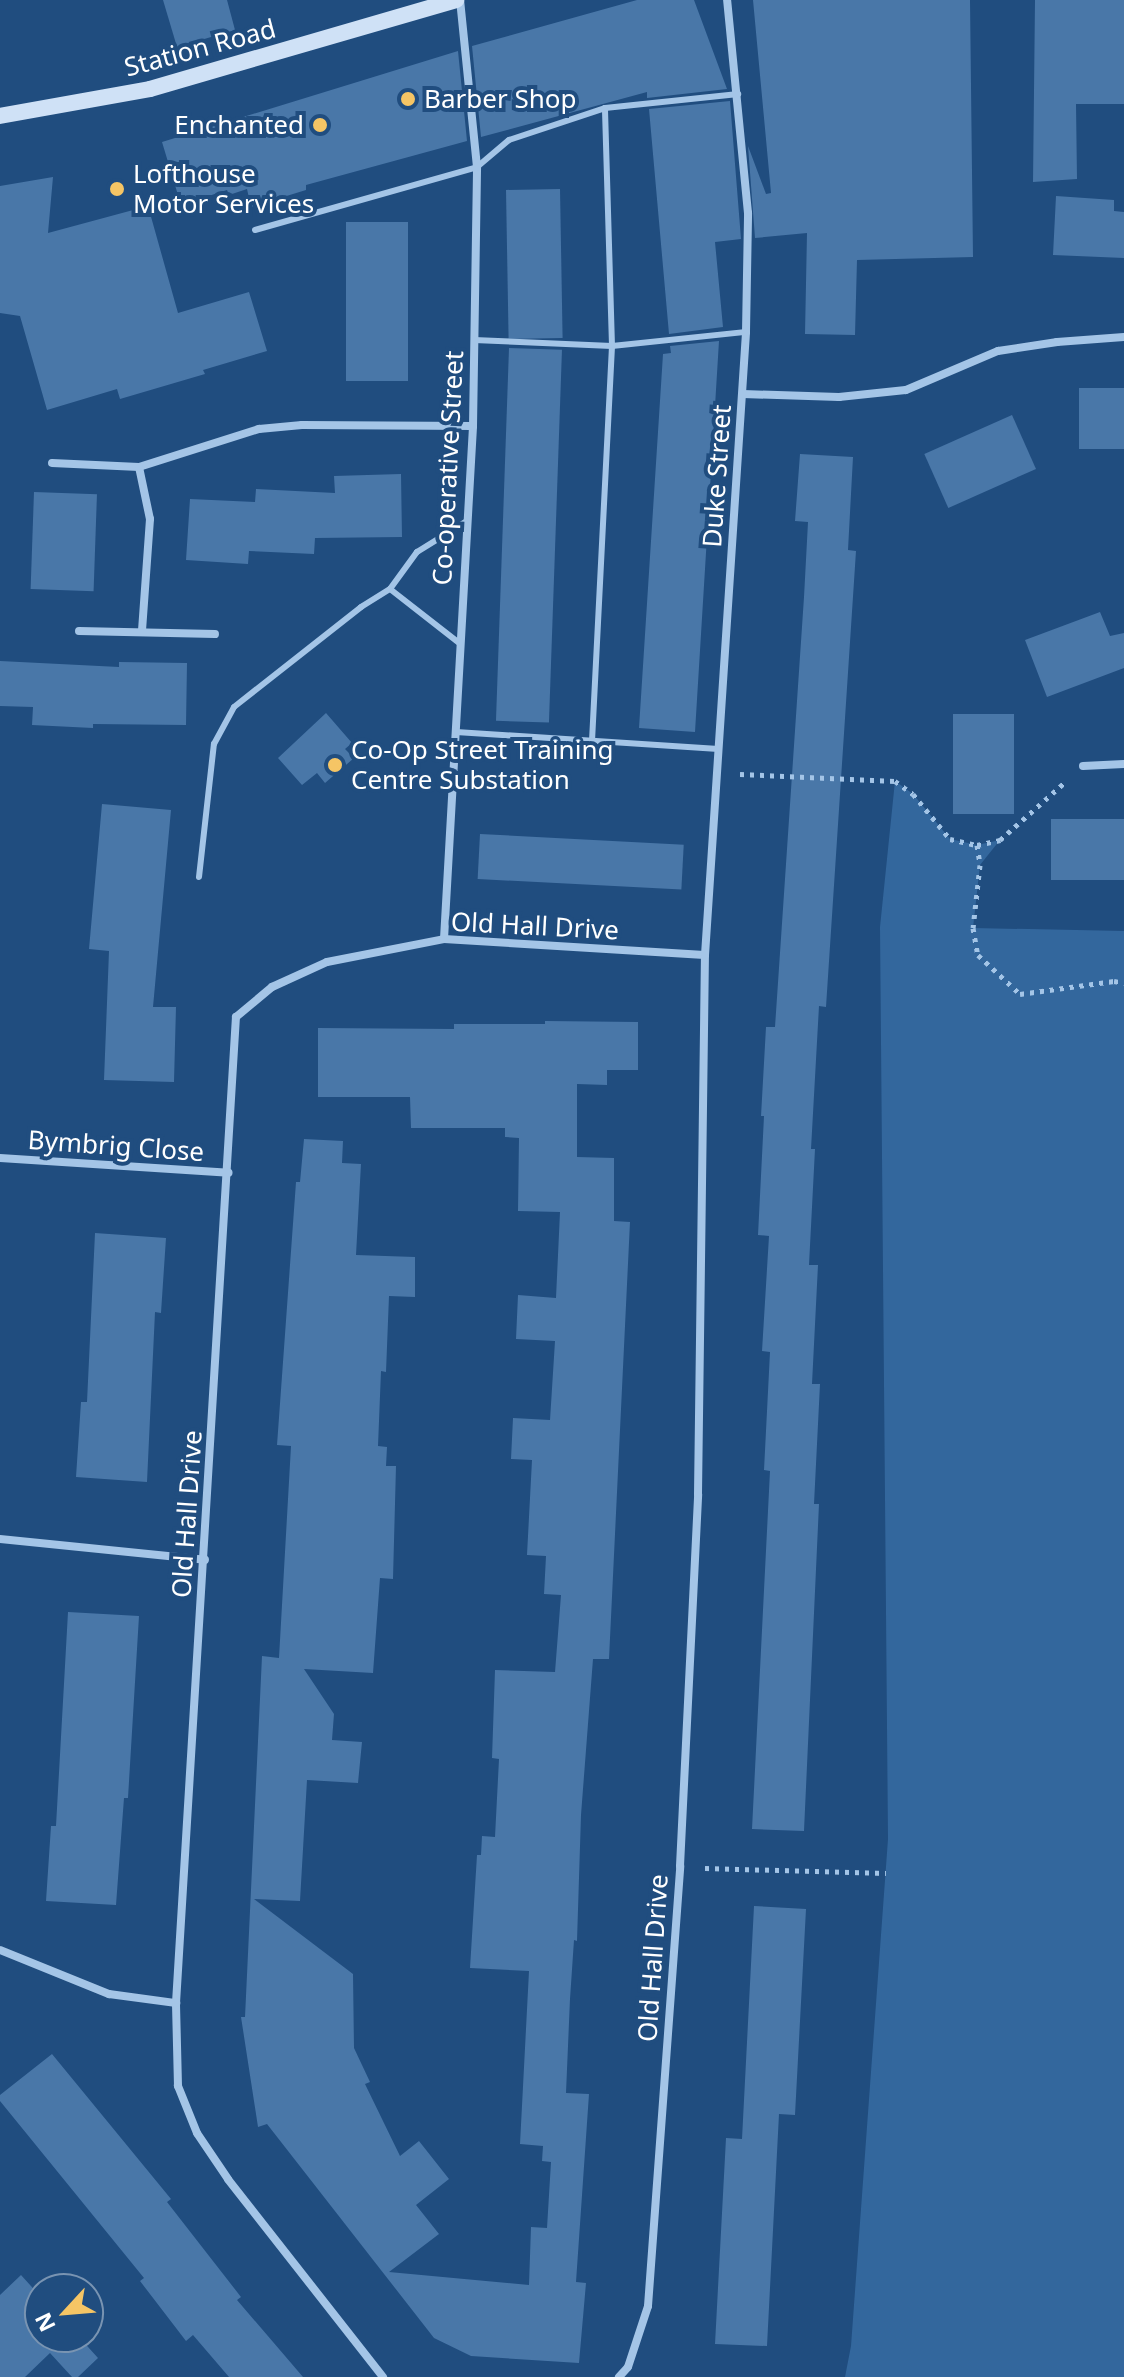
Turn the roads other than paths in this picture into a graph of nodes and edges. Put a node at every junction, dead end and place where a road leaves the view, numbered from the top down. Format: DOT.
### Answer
graph roads {
  1 [pos="458,0"];
  2 [pos="727,0"];
  3 [pos="738,94"];
  4 [pos="605,108"];
  5 [pos="0,116"];
  6 [pos="477,167"];
  7 [pos="255,230"];
  8 [pos="746,332"];
  9 [pos="1124,337"];
  10 [pos="474,340"];
  11 [pos="612,346"];
  12 [pos="743,394"];
  13 [pos="473,426"];
  14 [pos="52,463"];
  15 [pos="139,467"];
  16 [pos="467,521"];
  17 [pos="390,589"];
  18 [pos="79,631"];
  19 [pos="142,631"];
  20 [pos="215,634"];
  21 [pos="459,643"];
  22 [pos="456,732"];
  23 [pos="592,741"];
  24 [pos="718,749"];
  25 [pos="1124,764"];
  26 [pos="1083,766"];
  27 [pos="199,877"];
  28 [pos="444,939"];
  29 [pos="705,955"];
  30 [pos="0,1158"];
  31 [pos="229,1173"];
  32 [pos="0,1539"];
  33 [pos="205,1560"];
  34 [pos="0,1950"];
  35 [pos="176,2003"];
  36 [pos="383,2377"];
  37 [pos="619,2377"];
  1 -- 5 [label="main road, Station Road"];
  1 -- 6 [label="street, Co-operative Street"];
  2 -- 3 [label="street, Duke Street"];
  3 -- 4 [label="lane"];
  3 -- 8 [label="street, Duke Street"];
  4 -- 6 [label="lane"];
  4 -- 11 [label="lane"];
  6 -- 7 [label="lane"];
  6 -- 10 [label="street, Co-operative Street"];
  8 -- 11 [label="lane"];
  8 -- 12 [label="street, Duke Street"];
  9 -- 12 [label="street"];
  10 -- 11 [label="lane"];
  10 -- 13 [label="street, Co-operative Street"];
  11 -- 23 [label="lane"];
  12 -- 24 [label="street, Duke Street"];
  13 -- 15 [label="street"];
  13 -- 16 [label="street, Co-operative Street"];
  14 -- 15 [label="street"];
  15 -- 19 [label="street"];
  16 -- 17 [label="lane"];
  16 -- 21 [label="street, Co-operative Street"];
  17 -- 21 [label="lane"];
  17 -- 27 [label="lane"];
  18 -- 19 [label="street"];
  19 -- 20 [label="street"];
  21 -- 22 [label="street, Co-operative Street"];
  22 -- 23 [label="lane"];
  22 -- 28 [label="street, Co-operative Street"];
  23 -- 24 [label="lane"];
  24 -- 29 [label="street, Duke Street"];
  25 -- 26 [label="street"];
  28 -- 29 [label="street, Old Hall Drive"];
  28 -- 31 [label="street, Old Hall Drive"];
  29 -- 37 [label="street, Old Hall Drive"];
  30 -- 31 [label="street, Bymbrig Close"];
  31 -- 33 [label="street, Old Hall Drive"];
  32 -- 33 [label="street"];
  33 -- 35 [label="street, Old Hall Drive"];
  34 -- 35 [label="street"];
  35 -- 36 [label="street, Old Hall Drive"];
}
